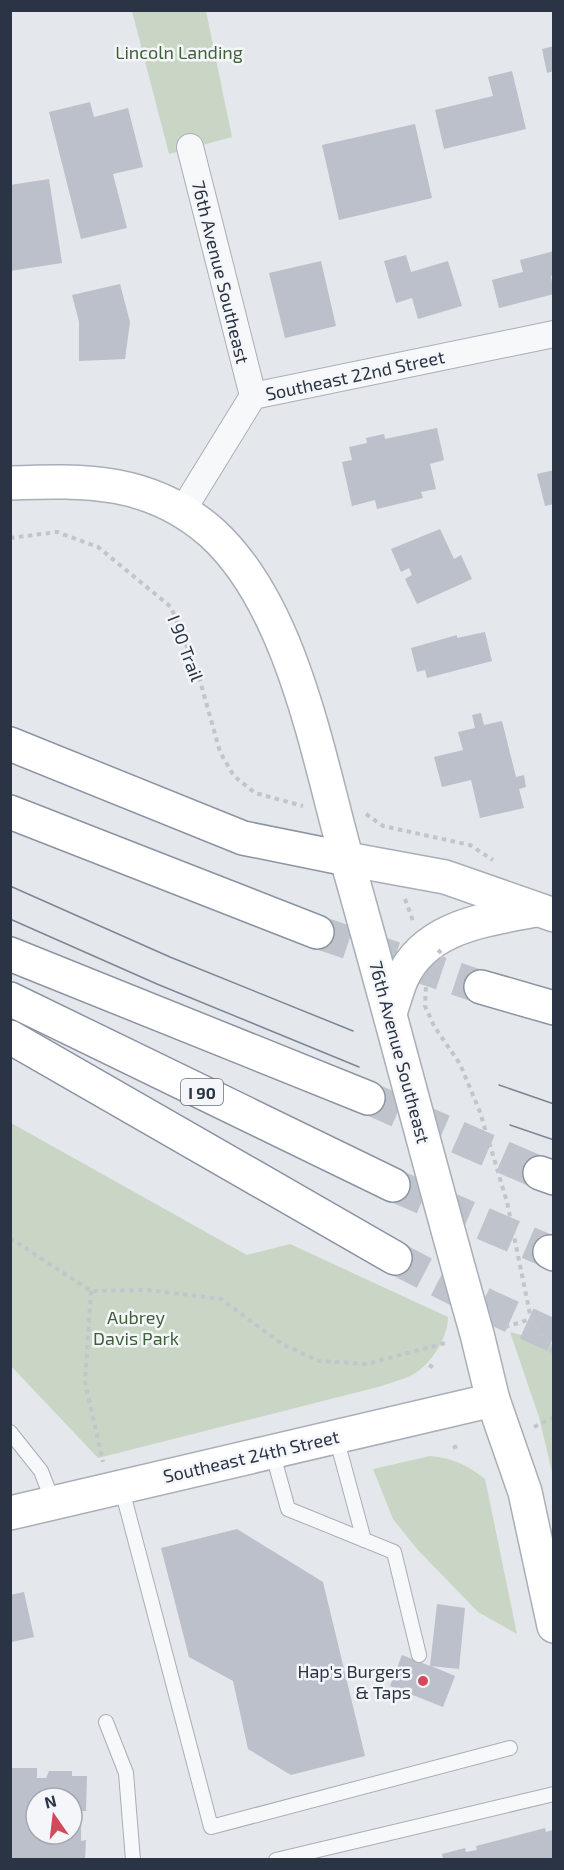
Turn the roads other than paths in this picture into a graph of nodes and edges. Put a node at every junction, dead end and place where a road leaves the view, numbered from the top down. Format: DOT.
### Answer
graph roads {
  1 [pos="190,147"];
  2 [pos="554,334"];
  3 [pos="253,396"];
  4 [pos="10,483"];
  5 [pos="181,513"];
  6 [pos="10,744"];
  7 [pos="10,812"];
  8 [pos="347,859"];
  9 [pos="544,912"];
  10 [pos="317,932"];
  11 [pos="10,954"];
  12 [pos="481,987"];
  13 [pos="10,999"];
  14 [pos="554,1008"];
  15 [pos="390,1013"];
  16 [pos="10,1037"];
  17 [pos="368,1098"];
  18 [pos="393,1185"];
  19 [pos="395,1258"];
  20 [pos="493,1400"];
  21 [pos="10,1432"];
  22 [pos="336,1437"];
  23 [pos="272,1451"];
  24 [pos="115,1487"];
  25 [pos="53,1502"];
  26 [pos="10,1513"];
  27 [pos="364,1540"];
  28 [pos="554,1626"];
  29 [pos="419,1655"];
  30 [pos="106,1722"];
  31 [pos="510,1748"];
  32 [pos="554,1794"];
  33 [pos="132,1860"];
  34 [pos="276,1860"];
  1 -- 3 [label="street, 76th Avenue Southeast"];
  2 -- 3 [label="street, Southeast 22nd Street"];
  3 -- 5 [label="street, Southeast 22nd Street"];
  4 -- 5 [label="main road"];
  5 -- 8 [label="main road, 76th Avenue Southeast"];
  6 -- 8 [label="main road"];
  7 -- 10 [label="main road"];
  8 -- 9 [label="main road"];
  8 -- 15 [label="main road, 76th Avenue Southeast"];
  9 -- 15 [label="main road"];
  11 -- 17 [label="main road"];
  12 -- 14 [label="main road"];
  13 -- 18 [label="main road, I 90"];
  15 -- 20 [label="main road, 76th Avenue Southeast"];
  16 -- 19 [label="main road"];
  20 -- 22 [label="main road, Southeast 24th Street"];
  20 -- 28 [label="main road, 76th Avenue Southeast"];
  21 -- 25 [label="lane"];
  22 -- 23 [label="main road, Southeast 24th Street"];
  22 -- 27 [label="lane"];
  23 -- 24 [label="main road, Southeast 24th Street"];
  23 -- 27 [label="lane"];
  24 -- 25 [label="main road, Southeast 24th Street"];
  24 -- 31 [label="lane"];
  25 -- 26 [label="main road, Southeast 24th Street"];
  27 -- 29 [label="lane"];
  30 -- 33 [label="lane"];
  32 -- 34 [label="lane"];
}
